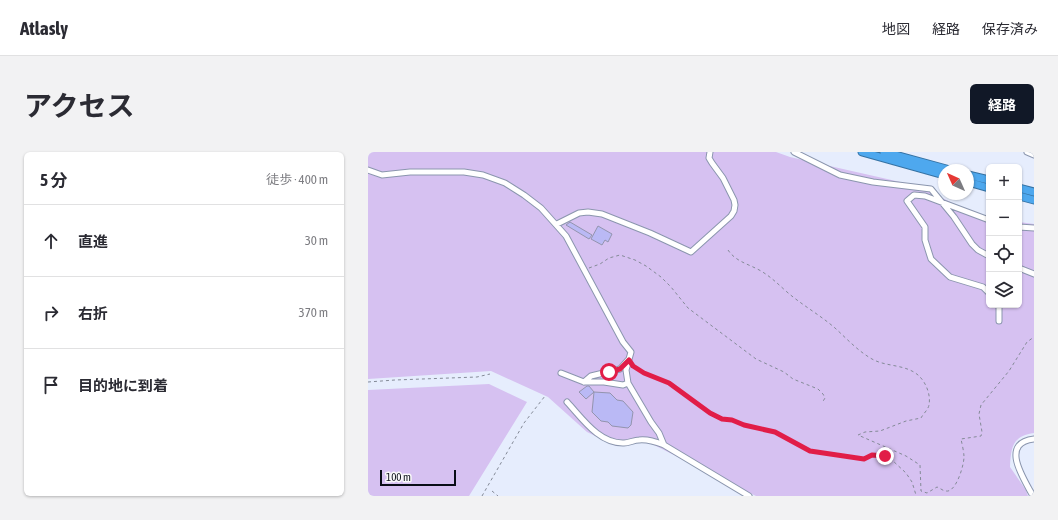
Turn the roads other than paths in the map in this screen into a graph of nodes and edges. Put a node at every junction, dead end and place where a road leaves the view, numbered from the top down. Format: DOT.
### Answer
graph roads {
  1 [pos="710,152"];
  2 [pos="794,152"];
  3 [pos="862,152"];
  4 [pos="884,152"];
  5 [pos="1027,152"];
  6 [pos="1034,155"];
  7 [pos="938,167"];
  8 [pos="368,170"];
  9 [pos="938,173"];
  10 [pos="974,176"];
  11 [pos="986,179"];
  12 [pos="974,184"];
  13 [pos="986,187"];
  14 [pos="1022,189"];
  15 [pos="1034,192"];
  16 [pos="1022,197"];
  17 [pos="1034,200"];
  18 [pos="943,203"];
  19 [pos="986,219"];
  20 [pos="557,224"];
  21 [pos="1022,227"];
  22 [pos="1034,228"];
  23 [pos="986,254"];
  24 [pos="1022,269"];
  25 [pos="1034,274"];
  26 [pos="986,290"];
  27 [pos="999,308"];
  28 [pos="999,321"];
  29 [pos="629,360"];
  30 [pos="561,373"];
  31 [pos="584,382"];
  32 [pos="628,383"];
  33 [pos="567,402"];
  34 [pos="1034,439"];
  35 [pos="664,445"];
  36 [pos="749,496"];
  37 [pos="1033,496"];
  1 -- 20 [label="street"];
  2 -- 18 [label="street"];
  3 -- 9 [label="highway"];
  4 -- 7 [label="highway"];
  5 -- 6 [label="street"];
  8 -- 20 [label="street"];
  10 -- 11 [label="highway"];
  12 -- 13 [label="highway"];
  14 -- 15 [label="highway"];
  16 -- 17 [label="highway"];
  18 -- 19 [label="street"];
  18 -- 23 [label="street"];
  18 -- 26 [label="street"];
  20 -- 29 [label="street"];
  21 -- 22 [label="street"];
  24 -- 25 [label="street"];
  27 -- 28 [label="street"];
  29 -- 31 [label="street"];
  29 -- 32 [label="street"];
  30 -- 31 [label="street"];
  31 -- 32 [label="street"];
  32 -- 35 [label="street"];
  33 -- 35 [label="street"];
  34 -- 37 [label="street"];
  35 -- 36 [label="street"];
}
